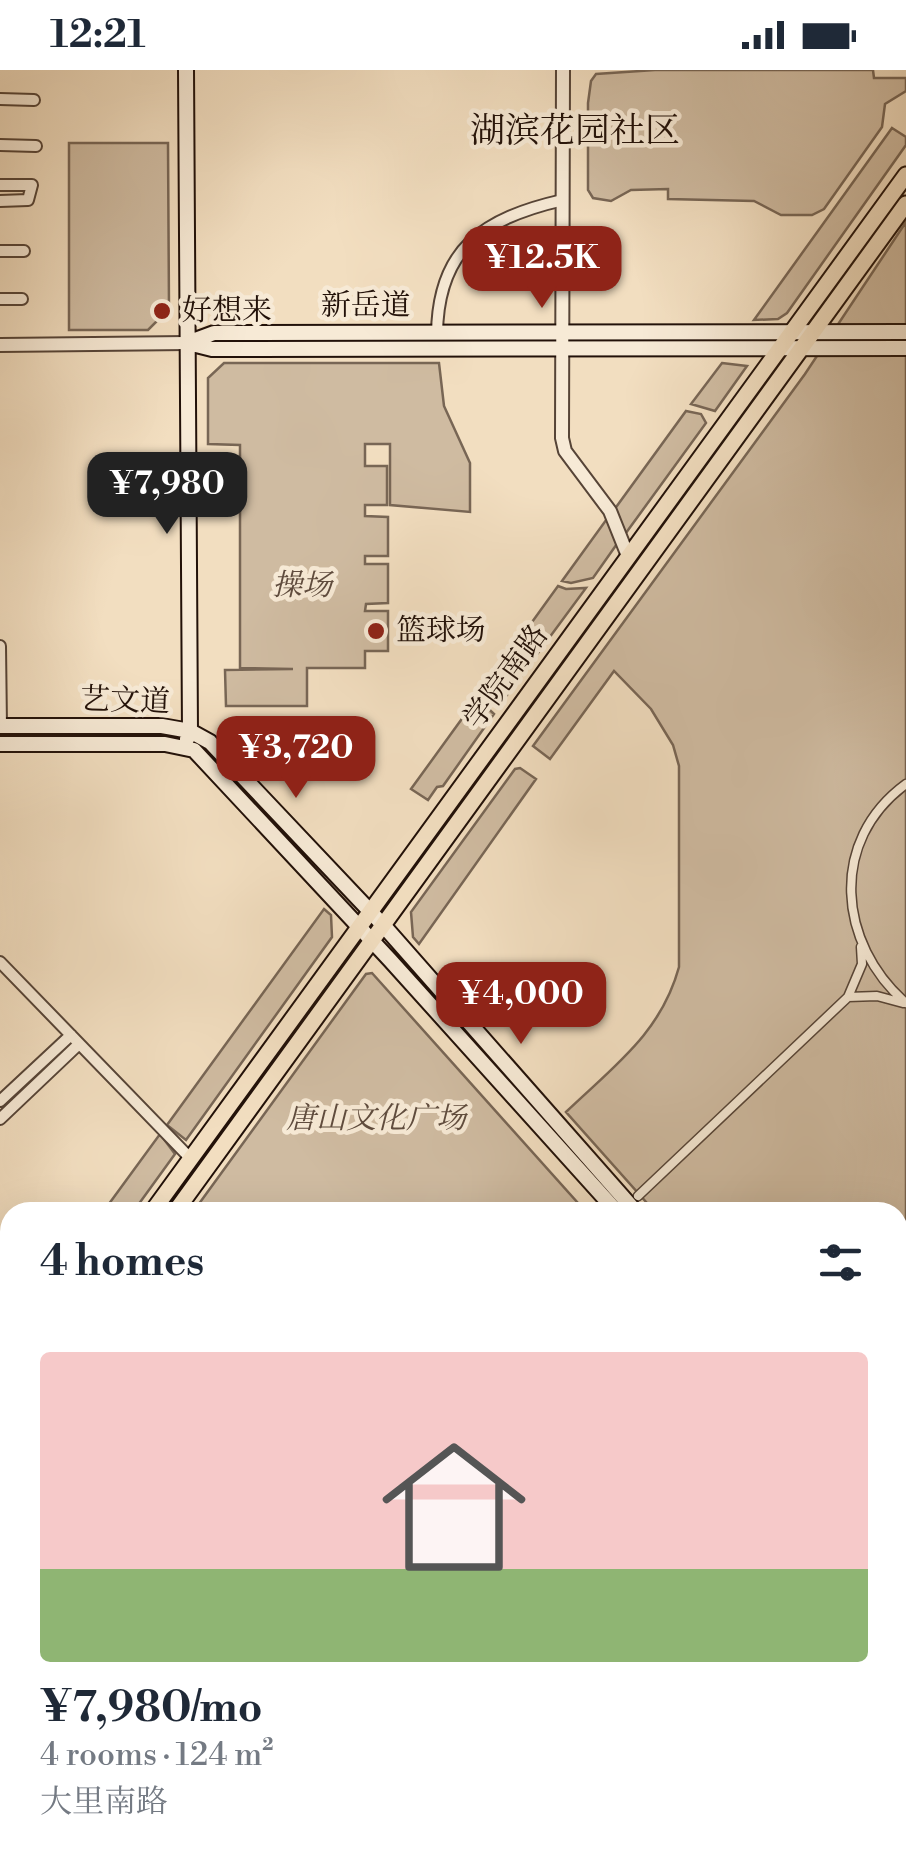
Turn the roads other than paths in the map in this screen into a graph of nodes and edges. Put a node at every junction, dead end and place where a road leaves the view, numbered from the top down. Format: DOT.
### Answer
graph roads {
  1 [pos="186,70"];
  2 [pos="564,70"];
  3 [pos="0,100"];
  4 [pos="34,100"];
  5 [pos="0,146"];
  6 [pos="36,146"];
  7 [pos="906,176"];
  8 [pos="0,185"];
  9 [pos="563,200"];
  10 [pos="0,201"];
  11 [pos="906,204"];
  12 [pos="0,251"];
  13 [pos="24,251"];
  14 [pos="0,299"];
  15 [pos="22,299"];
  16 [pos="791,332"];
  17 [pos="814,332"];
  18 [pos="906,332"];
  19 [pos="437,334"];
  20 [pos="562,341"];
  21 [pos="187,342"];
  22 [pos="0,345"];
  23 [pos="801,348"];
  24 [pos="906,348"];
  25 [pos="780,349"];
  26 [pos="628,556"];
  27 [pos="0,646"];
  28 [pos="0,726"];
  29 [pos="190,731"];
  30 [pos="0,744"];
  31 [pos="184,747"];
  32 [pos="906,784"];
  33 [pos="371,912"];
  34 [pos="384,926"];
  35 [pos="360,928"];
  36 [pos="373,942"];
  37 [pos="862,947"];
  38 [pos="0,962"];
  39 [pos="848,998"];
  40 [pos="906,1004"];
  41 [pos="75,1039"];
  42 [pos="0,1101"];
  43 [pos="0,1118"];
  44 [pos="191,1159"];
  45 [pos="159,1202"];
  46 [pos="182,1202"];
  47 [pos="624,1202"];
  48 [pos="625,1202"];
  49 [pos="636,1202"];
  1 -- 21 [label="main road"];
  2 -- 9 [label="street"];
  3 -- 4 [label="street"];
  5 -- 6 [label="street"];
  7 -- 16 [label="main road, 学院南路"];
  8 -- 10 [label="street"];
  9 -- 19 [label="street"];
  9 -- 20 [label="street"];
  11 -- 17 [label="main road, 学院南路"];
  12 -- 13 [label="street"];
  14 -- 15 [label="street"];
  16 -- 17 [label="main road, 新岳道"];
  16 -- 20 [label="main road, 新岳道"];
  16 -- 25 [label="main road, 学院南路"];
  17 -- 18 [label="main road, 新岳道"];
  17 -- 23 [label="main road, 学院南路"];
  19 -- 20 [label="main road, 新岳道"];
  19 -- 21 [label="main road, 新岳道"];
  20 -- 21 [label="main road, 新岳道"];
  20 -- 25 [label="main road, 新岳道"];
  20 -- 26 [label="street"];
  21 -- 22 [label="street, 新岳道"];
  21 -- 29 [label="main road"];
  23 -- 24 [label="main road, 新岳道"];
  23 -- 25 [label="main road, 新岳道"];
  23 -- 34 [label="main road, 学院南路"];
  25 -- 26 [label="main road, 学院南路"];
  26 -- 33 [label="main road, 学院南路"];
  27 -- 28 [label="street"];
  28 -- 29 [label="main road, 艺文道"];
  29 -- 31 [label="main road"];
  29 -- 33 [label="main road, 艺文道"];
  30 -- 31 [label="main road, 艺文道"];
  31 -- 35 [label="main road, 艺文道"];
  32 -- 37 [label="street"];
  33 -- 34 [label="main road, 艺文道"];
  33 -- 35 [label="main road, 学院南路"];
  34 -- 36 [label="main road, 学院南路"];
  34 -- 48 [label="main road, 艺文道"];
  35 -- 36 [label="main road, 艺文道"];
  35 -- 44 [label="main road, 学院南路"];
  36 -- 46 [label="main road, 学院南路"];
  36 -- 47 [label="main road, 艺文道"];
  37 -- 39 [label="street"];
  37 -- 40 [label="street"];
  38 -- 41 [label="street"];
  39 -- 40 [label="street"];
  39 -- 49 [label="street"];
  41 -- 42 [label="street"];
  41 -- 43 [label="street"];
  41 -- 44 [label="street"];
  44 -- 45 [label="main road, 学院南路"];
}
